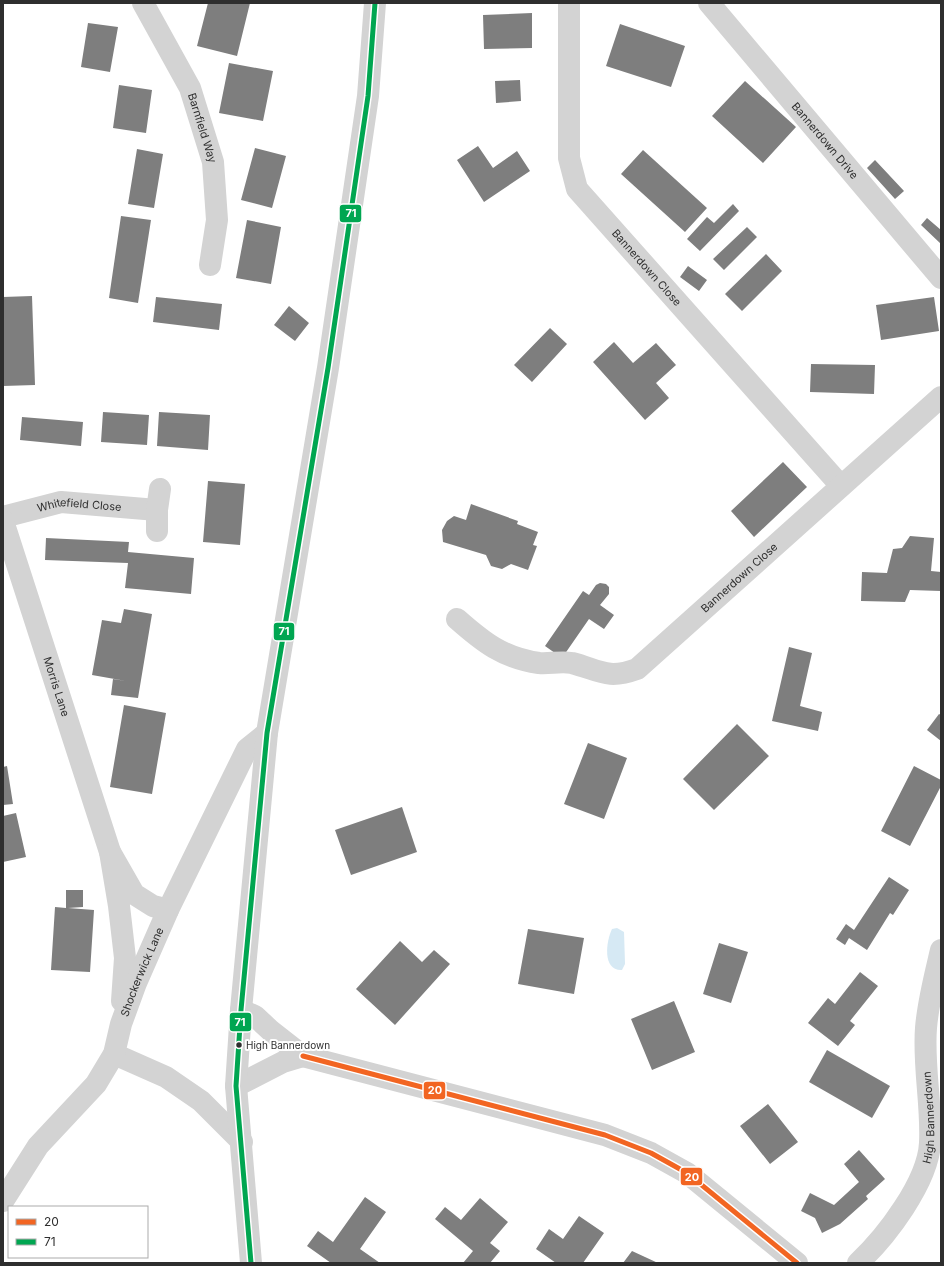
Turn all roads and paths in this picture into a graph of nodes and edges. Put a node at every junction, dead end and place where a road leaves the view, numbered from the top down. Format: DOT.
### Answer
graph roads {
  1 [pos="142,3"];
  2 [pos="375,3"];
  3 [pos="569,3"];
  4 [pos="708,3"];
  5 [pos="210,265"];
  6 [pos="941,278"];
  7 [pos="941,397"];
  8 [pos="841,486"];
  9 [pos="158,510"];
  10 [pos="3,517"];
  11 [pos="3,521"];
  12 [pos="457,619"];
  13 [pos="267,733"];
  14 [pos="110,852"];
  15 [pos="168,910"];
  16 [pos="941,950"];
  17 [pos="241,1010"];
  18 [pos="121,1024"];
  19 [pos="114,1054"];
  20 [pos="303,1056"];
  21 [pos="236,1086"];
  22 [pos="242,1142"];
  23 [pos="3,1201"];
  24 [pos="251,1263"];
  25 [pos="797,1263"];
  26 [pos="858,1263"];
  1 -- 5 [label="street, Barnfield Way"];
  2 -- 13 [label="street"];
  3 -- 8 [label="street, Bannerdown Close"];
  4 -- 6 [label="street, Bannerdown Drive"];
  7 -- 8 [label="street, Bannerdown Close"];
  8 -- 12 [label="street, Bannerdown Close"];
  9 -- 10 [label="street, Whitefield Close"];
  11 -- 14 [label="street, Morris Lane"];
  13 -- 15 [label="street, Shockerwick Lane"];
  13 -- 17 [label="street"];
  14 -- 15 [label="street, Morris Lane"];
  14 -- 18 [label="street, Morris Lane"];
  15 -- 18 [label="street, Shockerwick Lane"];
  16 -- 26 [label="street, High Bannerdown"];
  17 -- 20 [label="street"];
  17 -- 21 [label="street"];
  18 -- 19 [label="street, Shockerwick Lane"];
  19 -- 22 [label="street"];
  19 -- 23 [label="street, Shockerwick Lane"];
  20 -- 21 [label="street"];
  20 -- 25 [label="street"];
  21 -- 22 [label="street"];
  22 -- 24 [label="street"];
}
